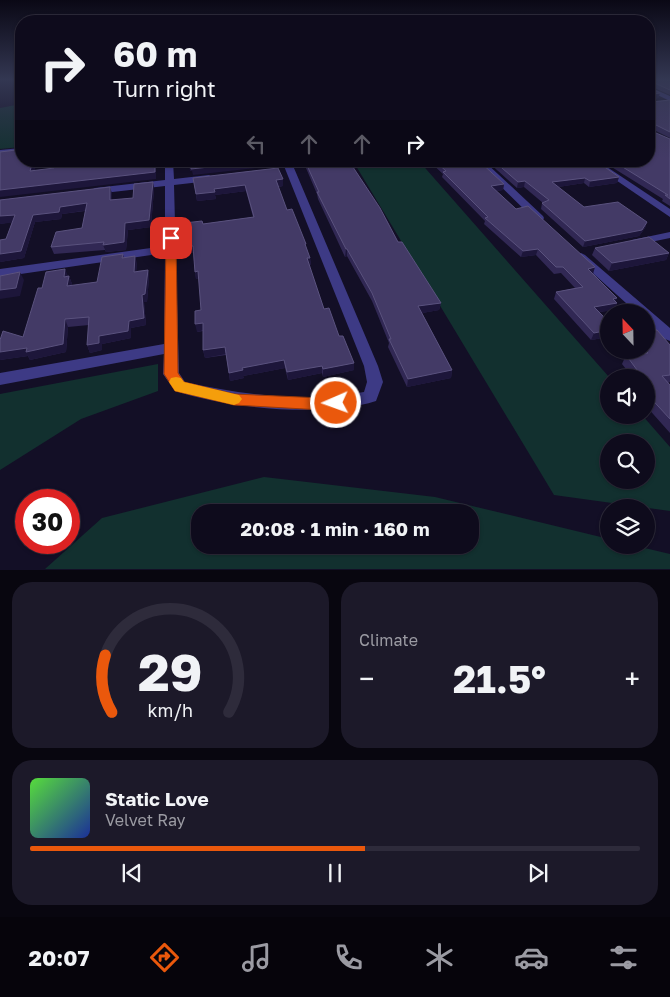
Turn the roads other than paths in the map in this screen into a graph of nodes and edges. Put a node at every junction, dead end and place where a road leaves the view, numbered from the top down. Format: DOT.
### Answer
graph roads {
  1 [pos="15,152"];
  2 [pos="0,153"];
  3 [pos="169,167"];
  4 [pos="285,167"];
  5 [pos="485,167"];
  6 [pos="601,167"];
  7 [pos="215,178"];
  8 [pos="170,183"];
  9 [pos="85,193"];
  10 [pos="670,214"];
  11 [pos="549,227"];
  12 [pos="670,235"];
  13 [pos="624,244"];
  14 [pos="172,249"];
  15 [pos="578,250"];
  16 [pos="0,273"];
  17 [pos="635,304"];
  18 [pos="655,323"];
  19 [pos="670,336"];
  20 [pos="170,348"];
  21 [pos="0,379"];
  1 -- 2 [label="street"];
  3 -- 8 [label="street"];
  4 -- 20 [label="street"];
  5 -- 11 [label="street"];
  6 -- 10 [label="street"];
  7 -- 8 [label="street"];
  8 -- 9 [label="street"];
  8 -- 14 [label="street"];
  12 -- 13 [label="street"];
  14 -- 16 [label="street"];
  14 -- 20 [label="street"];
  15 -- 17 [label="street"];
  18 -- 19 [label="street"];
  20 -- 21 [label="street"];
}
